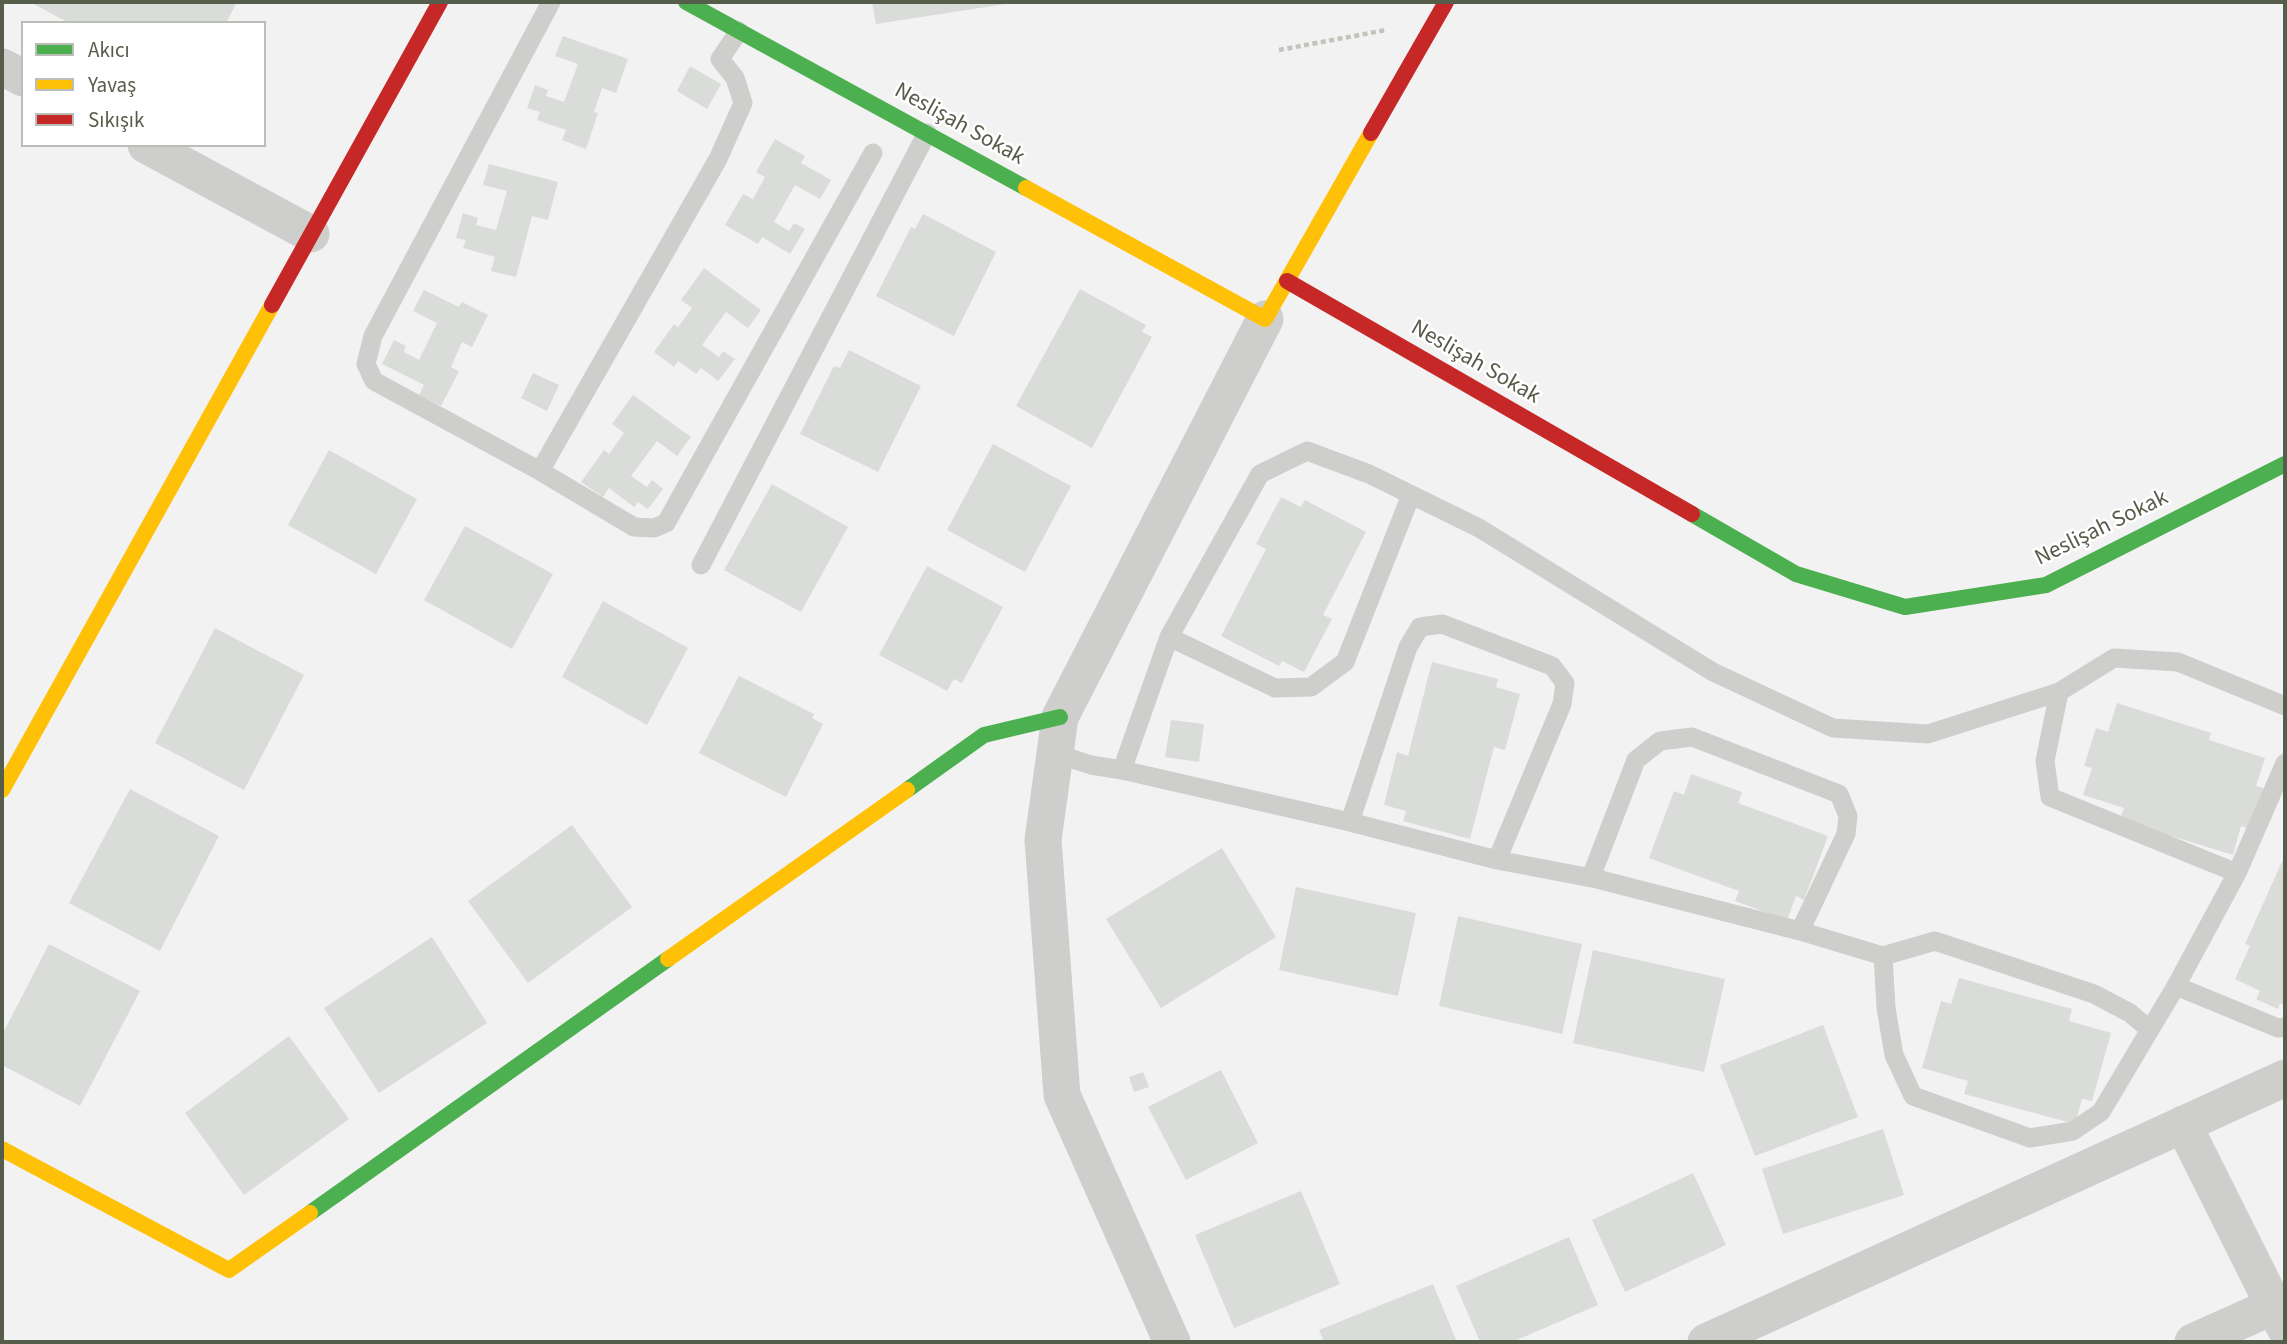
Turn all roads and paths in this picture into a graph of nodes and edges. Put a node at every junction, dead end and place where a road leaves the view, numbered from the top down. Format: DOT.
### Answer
graph roads {
  1 [pos="440,2"];
  2 [pos="551,2"];
  3 [pos="686,2"];
  4 [pos="1446,2"];
  5 [pos="1435,21"];
  6 [pos="739,31"];
  7 [pos="1279,50"];
  8 [pos="2,67"];
  9 [pos="21,77"];
  10 [pos="927,133"];
  11 [pos="150,147"];
  12 [pos="873,153"];
  13 [pos="311,234"];
  14 [pos="1287,281"];
  15 [pos="1265,319"];
  16 [pos="2285,464"];
  17 [pos="540,471"];
  18 [pos="1411,495"];
  19 [pos="701,565"];
  20 [pos="1169,637"];
  21 [pos="2059,692"];
  22 [pos="2285,706"];
  23 [pos="1060,717"];
  24 [pos="1055,753"];
  25 [pos="2285,764"];
  26 [pos="1122,770"];
  27 [pos="2,790"];
  28 [pos="1350,822"];
  29 [pos="1497,860"];
  30 [pos="2237,873"];
  31 [pos="1591,877"];
  32 [pos="1800,931"];
  33 [pos="1883,956"];
  34 [pos="2176,986"];
  35 [pos="2285,1027"];
  36 [pos="2150,1030"];
  37 [pos="2285,1078"];
  38 [pos="2183,1124"];
  39 [pos="2,1149"];
  40 [pos="2280,1317"];
  41 [pos="1172,1342"];
  42 [pos="1706,1342"];
  43 [pos="2193,1342"];
  1 -- 13 [label="street"];
  2 -- 17 [label="lane"];
  3 -- 6 [label="street, Neslişah Sokak"];
  4 -- 5 [label="street"];
  5 -- 7 [label="path"];
  5 -- 14 [label="street"];
  6 -- 10 [label="street, Neslişah Sokak"];
  6 -- 17 [label="lane"];
  8 -- 9 [label="street"];
  10 -- 15 [label="street, Neslişah Sokak"];
  10 -- 19 [label="lane"];
  11 -- 13 [label="street"];
  12 -- 17 [label="lane"];
  13 -- 27 [label="street"];
  14 -- 15 [label="street"];
  14 -- 16 [label="street, Neslişah Sokak"];
  15 -- 23 [label="street"];
  18 -- 20 [label="lane"];
  18 -- 20 [label="lane"];
  18 -- 21 [label="lane"];
  20 -- 26 [label="lane"];
  21 -- 22 [label="lane"];
  21 -- 30 [label="lane"];
  23 -- 24 [label="street"];
  23 -- 39 [label="street"];
  24 -- 26 [label="lane"];
  24 -- 41 [label="street"];
  25 -- 30 [label="lane"];
  26 -- 28 [label="lane"];
  28 -- 29 [label="lane"];
  28 -- 29 [label="lane"];
  29 -- 31 [label="lane"];
  30 -- 34 [label="lane"];
  31 -- 32 [label="lane"];
  31 -- 32 [label="lane"];
  32 -- 33 [label="lane"];
  33 -- 36 [label="lane"];
  33 -- 36 [label="lane"];
  34 -- 35 [label="lane"];
  34 -- 36 [label="lane"];
  37 -- 38 [label="street"];
  38 -- 40 [label="street"];
  38 -- 42 [label="street"];
  40 -- 43 [label="street"];
}
